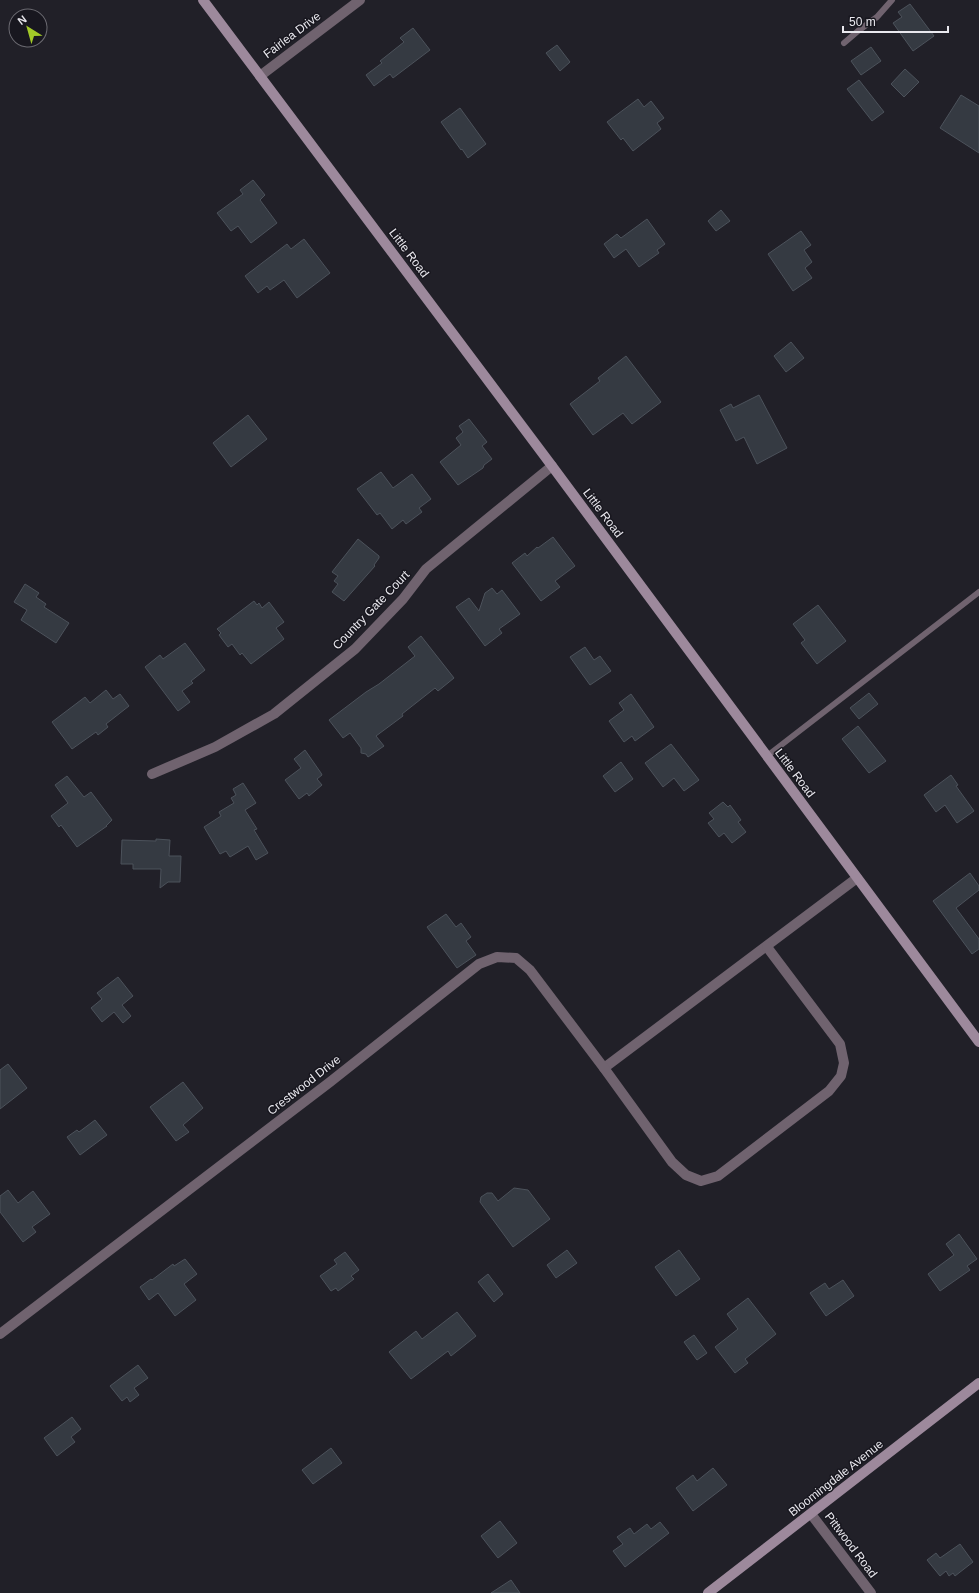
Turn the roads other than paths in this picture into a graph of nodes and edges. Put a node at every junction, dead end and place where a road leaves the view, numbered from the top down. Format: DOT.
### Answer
graph roads {
  1 [pos="203,0"];
  2 [pos="360,0"];
  3 [pos="892,0"];
  4 [pos="844,44"];
  5 [pos="260,76"];
  6 [pos="552,466"];
  7 [pos="979,592"];
  8 [pos="766,756"];
  9 [pos="152,774"];
  10 [pos="857,878"];
  11 [pos="767,946"];
  12 [pos="979,1042"];
  13 [pos="604,1068"];
  14 [pos="0,1334"];
  15 [pos="979,1383"];
  16 [pos="811,1514"];
  17 [pos="708,1593"];
  18 [pos="871,1593"];
  1 -- 5 [label="street, Little Road"];
  2 -- 5 [label="street, Fairlea Drive"];
  3 -- 4 [label="lane"];
  5 -- 6 [label="street, Little Road"];
  6 -- 8 [label="street, Little Road"];
  6 -- 9 [label="street, Country Gate Court"];
  7 -- 8 [label="lane"];
  8 -- 10 [label="street, Little Road"];
  10 -- 11 [label="street"];
  10 -- 12 [label="street, Little Road"];
  11 -- 13 [label="street"];
  11 -- 13 [label="street, Crestwood Drive"];
  13 -- 14 [label="street, Crestwood Drive"];
  15 -- 16 [label="street, Bloomingdale Avenue"];
  16 -- 17 [label="street, Bloomingdale Avenue"];
  16 -- 18 [label="street, Pittwood Road"];
}
